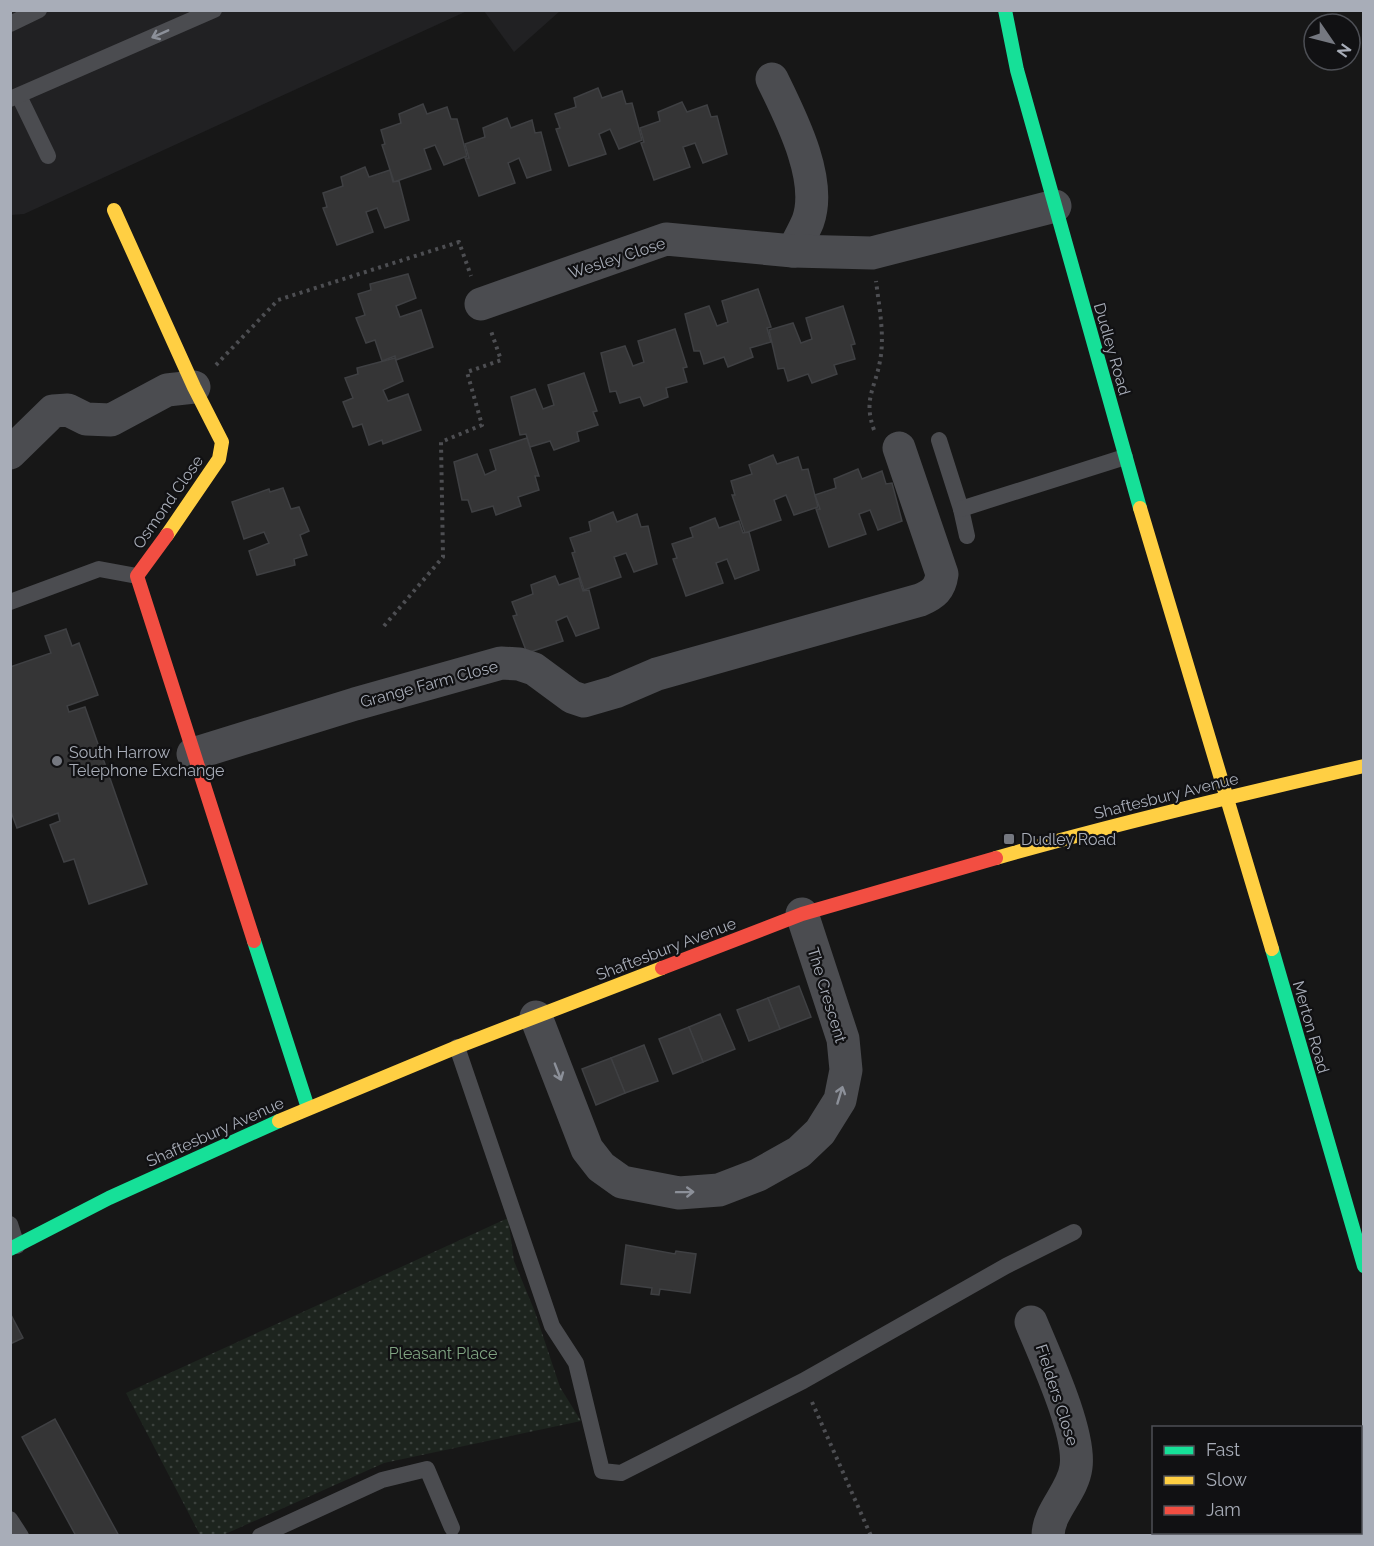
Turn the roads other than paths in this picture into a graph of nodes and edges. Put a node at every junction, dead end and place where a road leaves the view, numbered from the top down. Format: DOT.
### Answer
graph roads {
  1 [pos="39,10"];
  2 [pos="214,10"];
  3 [pos="1005,10"];
  4 [pos="10,24"];
  5 [pos="772,79"];
  6 [pos="15,98"];
  7 [pos="48,156"];
  8 [pos="1055,206"];
  9 [pos="114,210"];
  10 [pos="793,251"];
  11 [pos="481,304"];
  12 [pos="194,387"];
  13 [pos="939,440"];
  14 [pos="898,448"];
  15 [pos="10,453"];
  16 [pos="1125,457"];
  17 [pos="962,509"];
  18 [pos="967,536"];
  19 [pos="137,576"];
  20 [pos="10,602"];
  21 [pos="194,754"];
  22 [pos="1364,766"];
  23 [pos="1228,796"];
  24 [pos="802,914"];
  25 [pos="537,1017"];
  26 [pos="457,1047"];
  27 [pos="308,1108"];
  28 [pos="10,1224"];
  29 [pos="1074,1232"];
  30 [pos="14,1247"];
  31 [pos="1364,1266"];
  32 [pos="1031,1322"];
  33 [pos="10,1519"];
  34 [pos="452,1528"];
  35 [pos="21,1536"];
  36 [pos="260,1536"];
  37 [pos="1048,1536"];
  1 -- 4 [label="lane"];
  2 -- 6 [label="lane, one-way"];
  3 -- 8 [label="street, Dudley Road"];
  5 -- 10 [label="street"];
  6 -- 7 [label="lane"];
  8 -- 10 [label="street, Wesley Close"];
  8 -- 16 [label="street, Dudley Road"];
  9 -- 12 [label="street, Osmond Close"];
  10 -- 11 [label="street, Wesley Close"];
  12 -- 15 [label="street"];
  12 -- 19 [label="street, Osmond Close"];
  13 -- 17 [label="lane"];
  14 -- 21 [label="street, Grange Farm Close"];
  16 -- 17 [label="lane"];
  16 -- 23 [label="street, Dudley Road"];
  17 -- 18 [label="lane"];
  19 -- 20 [label="lane"];
  19 -- 21 [label="street"];
  21 -- 27 [label="street"];
  22 -- 23 [label="street, Shaftesbury Avenue"];
  23 -- 24 [label="street, Shaftesbury Avenue"];
  23 -- 31 [label="street, Merton Road"];
  24 -- 25 [label="street, Shaftesbury Avenue"];
  25 -- 24 [label="street, The Crescent, one-way"];
  25 -- 26 [label="street, Shaftesbury Avenue"];
  26 -- 27 [label="street, Shaftesbury Avenue"];
  26 -- 29 [label="lane"];
  27 -- 30 [label="street, Shaftesbury Avenue"];
  28 -- 30 [label="lane"];
  32 -- 37 [label="street, Fielders Close"];
  33 -- 35 [label="lane"];
  34 -- 36 [label="lane"];
}
